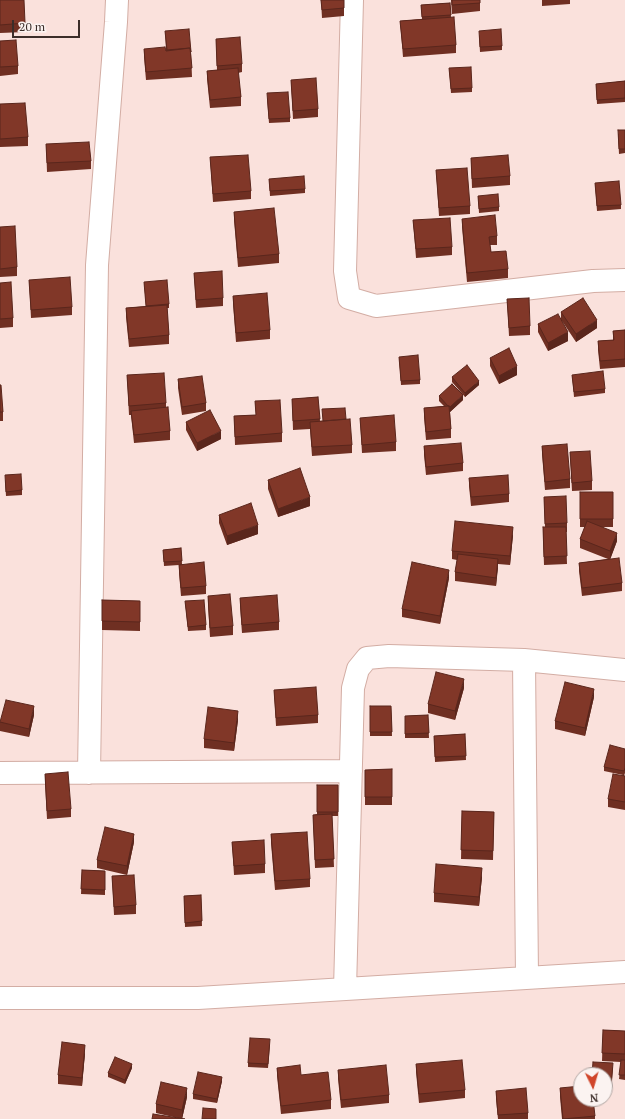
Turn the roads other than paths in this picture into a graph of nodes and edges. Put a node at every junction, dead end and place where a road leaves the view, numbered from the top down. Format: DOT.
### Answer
graph roads {
  1 [pos="117,0"];
  2 [pos="352,0"];
  3 [pos="625,280"];
  4 [pos="524,660"];
  5 [pos="625,670"];
  6 [pos="351,770"];
  7 [pos="0,773"];
  8 [pos="89,773"];
  9 [pos="625,972"];
  10 [pos="527,978"];
  11 [pos="345,989"];
  12 [pos="0,998"];
  1 -- 8 [label="street"];
  2 -- 3 [label="street"];
  4 -- 5 [label="street"];
  4 -- 6 [label="street"];
  4 -- 10 [label="street"];
  6 -- 8 [label="street"];
  6 -- 11 [label="street"];
  7 -- 8 [label="street"];
  9 -- 10 [label="street"];
  10 -- 11 [label="street"];
  11 -- 12 [label="street"];
}
